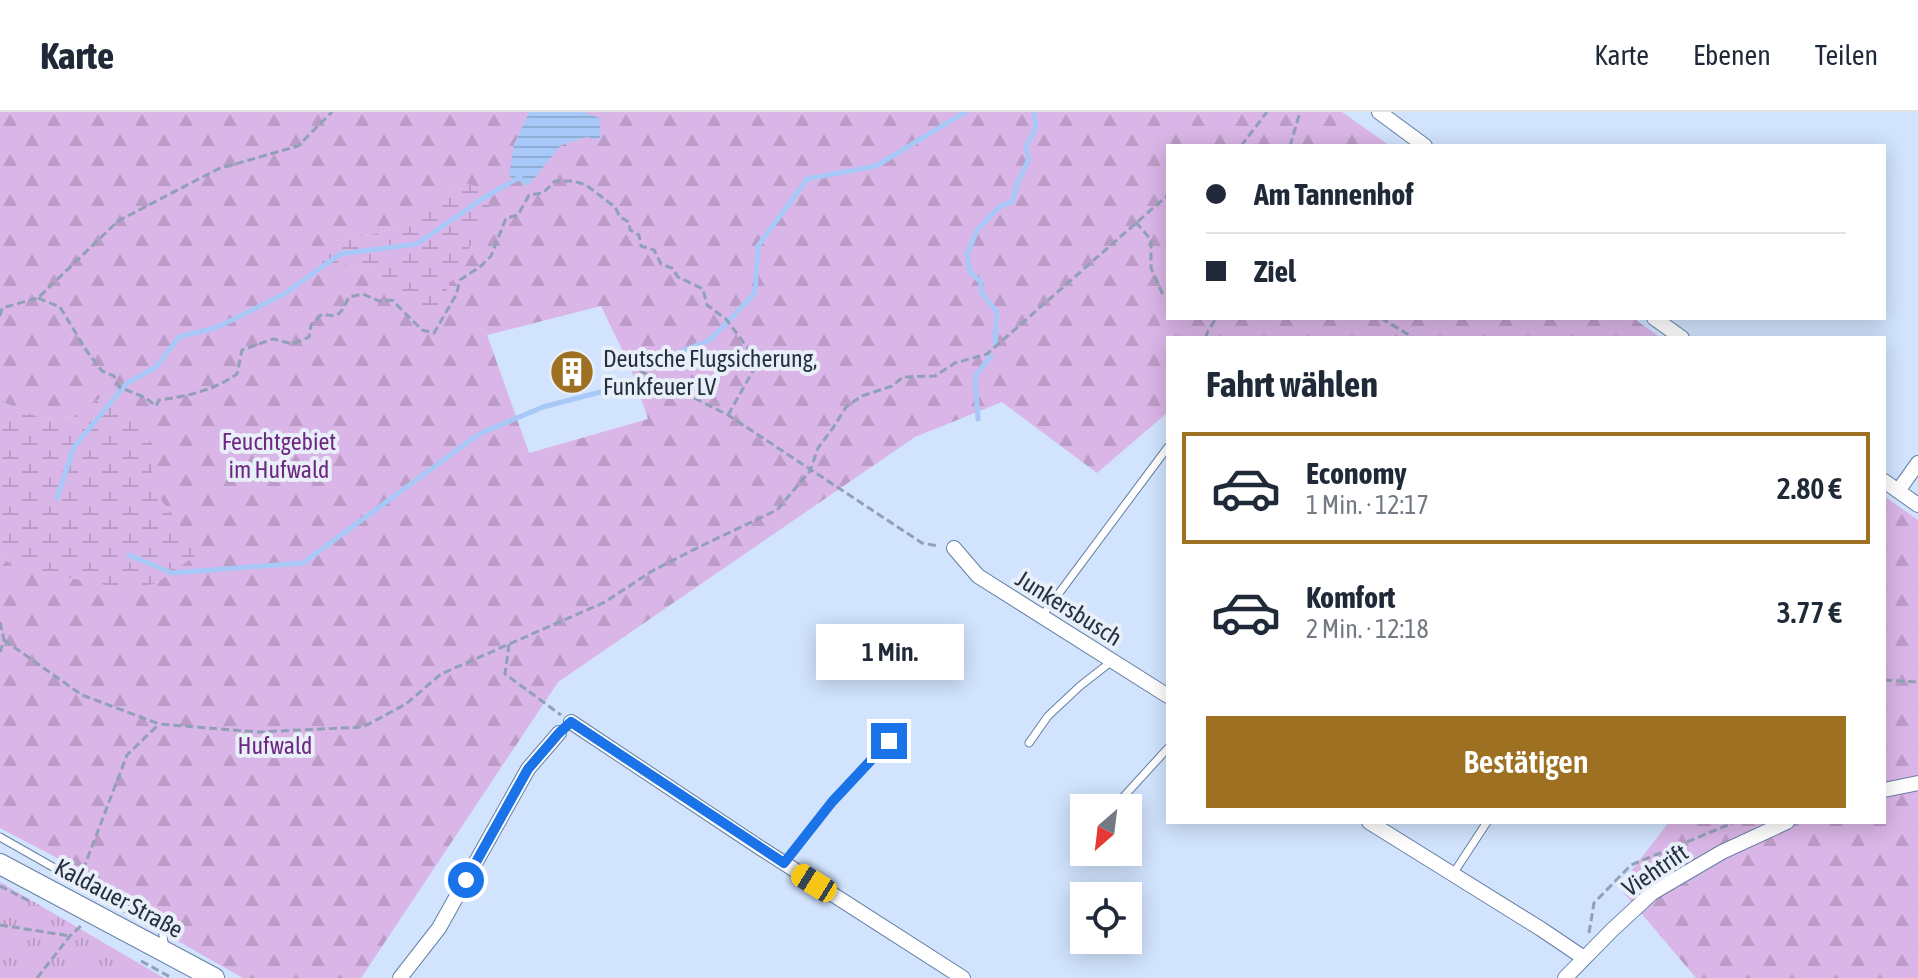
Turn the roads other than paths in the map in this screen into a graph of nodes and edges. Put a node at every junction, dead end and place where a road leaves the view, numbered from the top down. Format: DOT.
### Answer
graph roads {
  1 [pos="1379,112"];
  2 [pos="1422,144"];
  3 [pos="1657,320"];
  4 [pos="1679,336"];
  5 [pos="1166,450"];
  6 [pos="1918,463"];
  7 [pos="1886,482"];
  8 [pos="1898,491"];
  9 [pos="1918,505"];
  10 [pos="954,548"];
  11 [pos="1042,616"];
  12 [pos="1112,661"];
  13 [pos="1166,695"];
  14 [pos="571,722"];
  15 [pos="559,733"];
  16 [pos="889,741"];
  17 [pos="1029,743"];
  18 [pos="1166,750"];
  19 [pos="1918,783"];
  20 [pos="1886,790"];
  21 [pos="1126,794"];
  22 [pos="1372,824"];
  23 [pos="1486,824"];
  24 [pos="1783,824"];
  25 [pos="0,837"];
  26 [pos="784,863"];
  27 [pos="0,864"];
  28 [pos="1453,874"];
  29 [pos="165,951"];
  30 [pos="1584,958"];
  31 [pos="214,978"];
  32 [pos="400,978"];
  33 [pos="963,978"];
  34 [pos="1565,978"];
  1 -- 2 [label="street"];
  3 -- 4 [label="street"];
  5 -- 11 [label="lane"];
  6 -- 8 [label="street"];
  7 -- 8 [label="street"];
  8 -- 9 [label="street"];
  10 -- 11 [label="street, Junkersbusch"];
  11 -- 12 [label="street, Junkersbusch"];
  12 -- 13 [label="street, Junkersbusch"];
  12 -- 17 [label="lane"];
  14 -- 15 [label="lane"];
  14 -- 26 [label="street"];
  15 -- 32 [label="street"];
  16 -- 26 [label="lane"];
  18 -- 21 [label="lane"];
  19 -- 20 [label="street"];
  22 -- 28 [label="street"];
  23 -- 28 [label="lane"];
  24 -- 30 [label="street, Viehtrift"];
  25 -- 29 [label="lane"];
  26 -- 33 [label="street"];
  27 -- 29 [label="street, Kaldauer Straße"];
  28 -- 30 [label="street"];
  29 -- 31 [label="street, Kaldauer Straße"];
  30 -- 34 [label="street, Viehtrift"];
}
